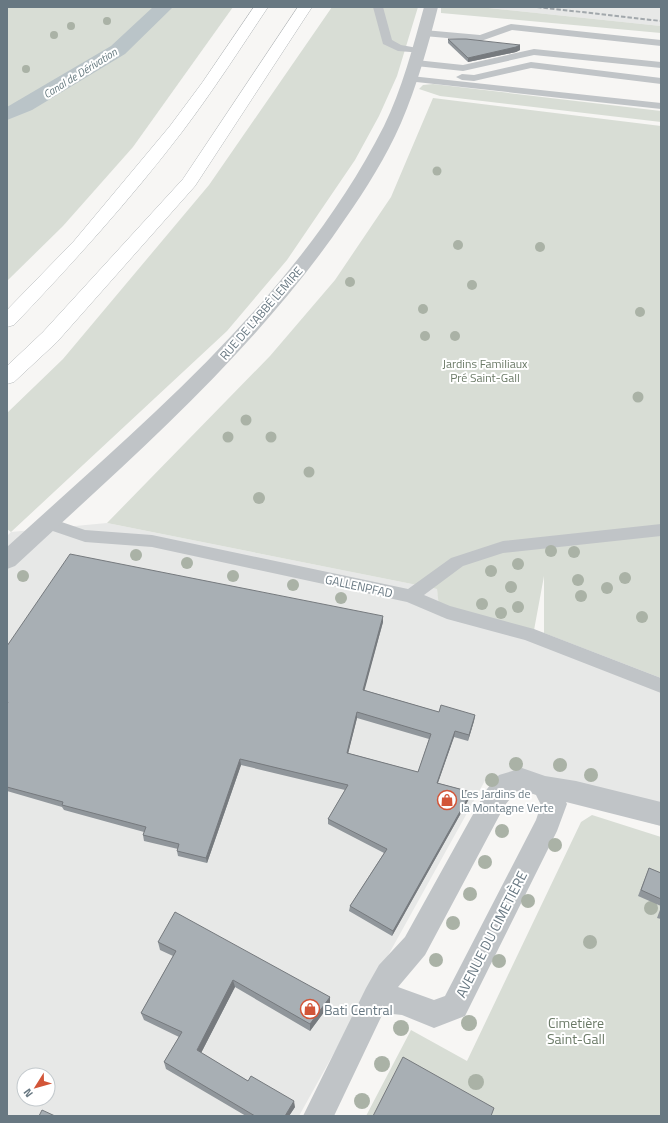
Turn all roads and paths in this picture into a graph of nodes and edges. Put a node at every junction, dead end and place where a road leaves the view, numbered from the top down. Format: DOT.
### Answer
graph roads {
  1 [pos="378,7"];
  2 [pos="431,7"];
  3 [pos="259,10"];
  4 [pos="302,13"];
  5 [pos="424,33"];
  6 [pos="661,43"];
  7 [pos="534,52"];
  8 [pos="610,59"];
  9 [pos="531,65"];
  10 [pos="661,65"];
  11 [pos="415,66"];
  12 [pos="608,74"];
  13 [pos="661,81"];
  14 [pos="661,106"];
  15 [pos="7,321"];
  16 [pos="7,377"];
  17 [pos="47,523"];
  18 [pos="661,530"];
  19 [pos="7,560"];
  20 [pos="410,596"];
  21 [pos="661,686"];
  22 [pos="545,787"];
  23 [pos="661,814"];
  24 [pos="376,998"];
  25 [pos="318,1116"];
  1 -- 11 [label="lane"];
  2 -- 5 [label="street, RUE DE L'ABBÉ LEMIRE"];
  3 -- 15 [label="highway"];
  4 -- 16 [label="highway"];
  5 -- 6 [label="lane"];
  5 -- 11 [label="street, RUE DE L'ABBÉ LEMIRE"];
  7 -- 8 [label="lane"];
  7 -- 9 [label="lane"];
  7 -- 11 [label="lane"];
  8 -- 10 [label="lane"];
  8 -- 12 [label="lane"];
  9 -- 11 [label="lane"];
  9 -- 12 [label="lane"];
  11 -- 14 [label="lane"];
  11 -- 17 [label="street, RUE DE L'ABBÉ LEMIRE"];
  12 -- 13 [label="lane"];
  17 -- 19 [label="street, RUE DE L'ABBÉ LEMIRE"];
  17 -- 20 [label="lane, GALLENPFAD"];
  18 -- 20 [label="lane"];
  20 -- 21 [label="lane, GALLENPFAD"];
  22 -- 23 [label="street"];
  22 -- 24 [label="street"];
  22 -- 24 [label="street, AVENUE DU CIMETIÈRE"];
  24 -- 25 [label="street"];
}
